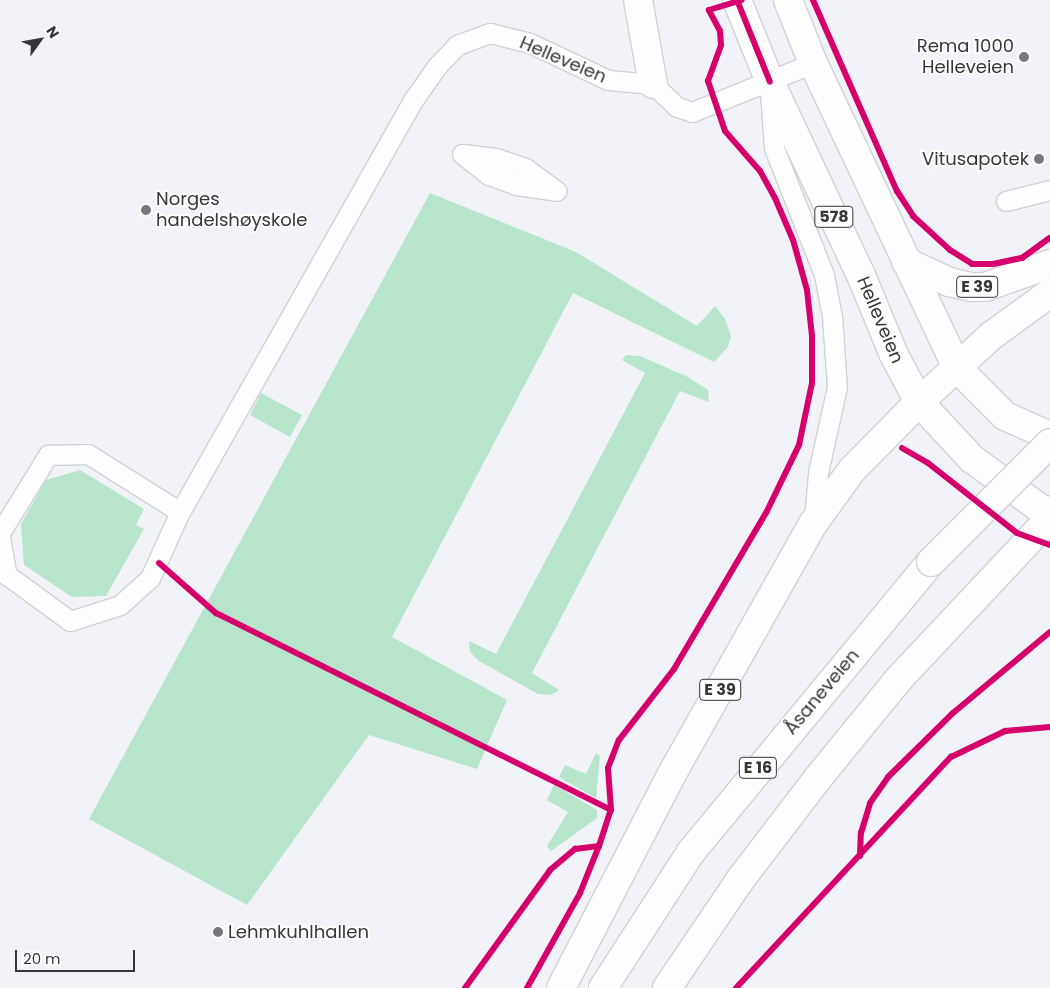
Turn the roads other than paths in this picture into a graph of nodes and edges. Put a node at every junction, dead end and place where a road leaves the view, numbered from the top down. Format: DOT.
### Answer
graph roads {
  1 [pos="638,0"];
  2 [pos="737,0"];
  3 [pos="788,0"];
  4 [pos="813,63"];
  5 [pos="770,82"];
  6 [pos="653,84"];
  7 [pos="1050,190"];
  8 [pos="1006,202"];
  9 [pos="906,262"];
  10 [pos="1050,264"];
  11 [pos="1050,293"];
  12 [pos="957,368"];
  13 [pos="919,402"];
  14 [pos="1050,436"];
  15 [pos="1050,442"];
  16 [pos="1050,511"];
  17 [pos="180,512"];
  18 [pos="1050,518"];
  19 [pos="813,524"];
  20 [pos="0,535"];
  21 [pos="560,988"];
  22 [pos="603,988"];
  23 [pos="667,988"];
  1 -- 6 [label="main road"];
  2 -- 5 [label="main road, Helleveien / 578"];
  3 -- 4 [label="main road, 578"];
  4 -- 5 [label="lane"];
  4 -- 9 [label="main road, 578"];
  5 -- 6 [label="lane"];
  5 -- 13 [label="main road, Helleveien / 578"];
  5 -- 19 [label="lane"];
  6 -- 17 [label="lane, Helleveien"];
  7 -- 8 [label="lane"];
  9 -- 10 [label="main road, E 39"];
  9 -- 12 [label="main road, 578"];
  11 -- 12 [label="main road, E 39"];
  12 -- 13 [label="main road, E 39"];
  12 -- 14 [label="main road, 578"];
  13 -- 16 [label="main road, Helleveien / 578"];
  13 -- 19 [label="main road, E 39"];
  15 -- 22 [label="main road, Åsaneveien / E 16, bridge"];
  17 -- 20 [label="lane"];
  17 -- 20 [label="lane"];
  18 -- 23 [label="main road"];
  19 -- 21 [label="main road, E 39"];
}
